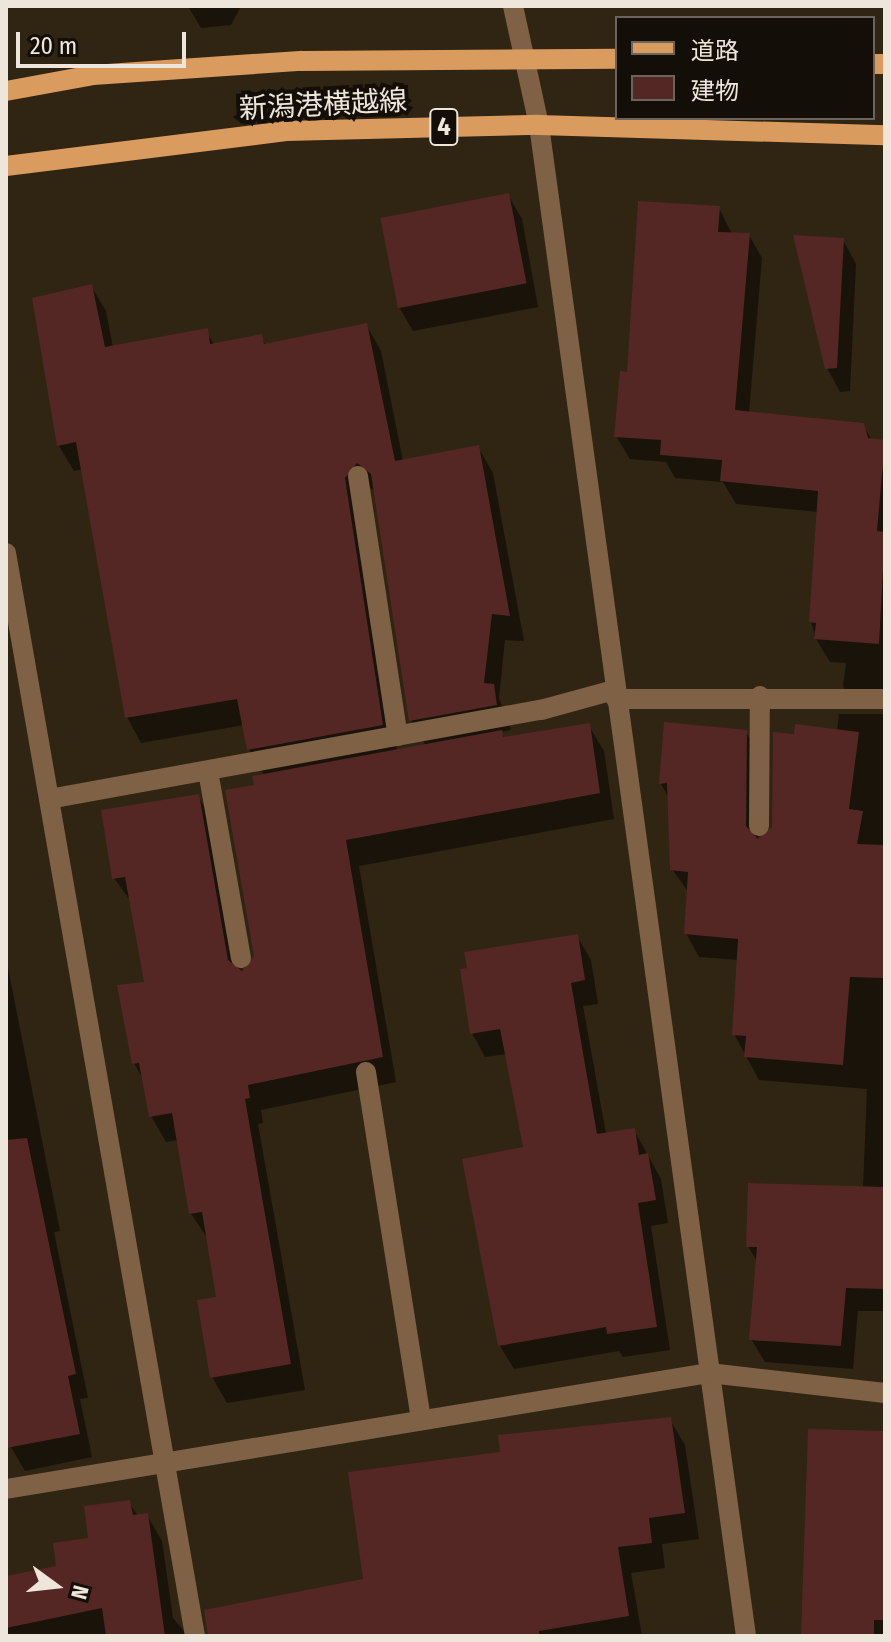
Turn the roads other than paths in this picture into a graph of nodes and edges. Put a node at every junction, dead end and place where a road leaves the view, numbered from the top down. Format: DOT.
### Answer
graph roads {
  1 [pos="513,6"];
  2 [pos="520,57"];
  3 [pos="615,59"];
  4 [pos="6,91"];
  5 [pos="539,125"];
  6 [pos="885,135"];
  7 [pos="6,166"];
  8 [pos="358,476"];
  9 [pos="6,553"];
  10 [pos="615,694"];
  11 [pos="760,696"];
  12 [pos="885,699"];
  13 [pos="398,736"];
  14 [pos="208,771"];
  15 [pos="49,799"];
  16 [pos="759,826"];
  17 [pos="241,958"];
  18 [pos="366,1072"];
  19 [pos="709,1373"];
  20 [pos="885,1393"];
  21 [pos="421,1418"];
  22 [pos="166,1460"];
  23 [pos="6,1489"];
  24 [pos="195,1636"];
  25 [pos="746,1636"];
  1 -- 2 [label="street"];
  2 -- 3 [label="main road, 新潟港横越線"];
  2 -- 4 [label="main road, 新潟港横越線"];
  2 -- 5 [label="street"];
  5 -- 6 [label="main road, 新潟港横越線 / 4"];
  5 -- 7 [label="main road, 新潟港横越線 / 4"];
  5 -- 10 [label="street"];
  8 -- 13 [label="street"];
  9 -- 15 [label="street"];
  10 -- 11 [label="street"];
  10 -- 13 [label="street"];
  10 -- 19 [label="street"];
  11 -- 12 [label="street"];
  11 -- 16 [label="street"];
  13 -- 14 [label="street"];
  14 -- 15 [label="street"];
  14 -- 17 [label="street"];
  15 -- 22 [label="street"];
  18 -- 21 [label="street"];
  19 -- 20 [label="street"];
  19 -- 21 [label="street"];
  19 -- 25 [label="street"];
  21 -- 22 [label="street"];
  22 -- 23 [label="street"];
  22 -- 24 [label="street"];
}
